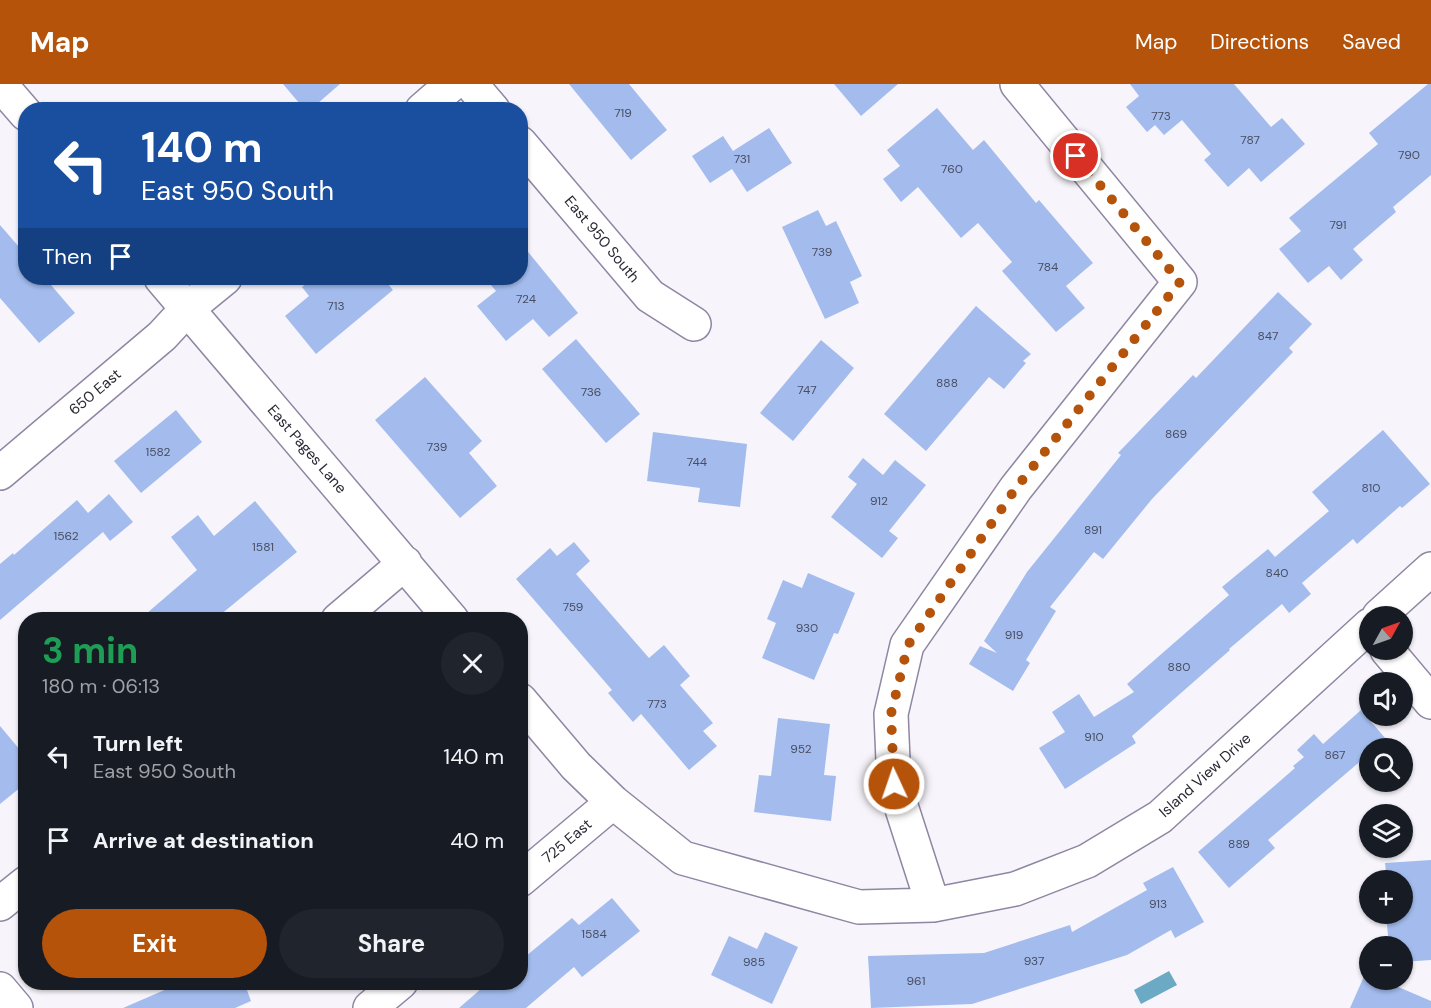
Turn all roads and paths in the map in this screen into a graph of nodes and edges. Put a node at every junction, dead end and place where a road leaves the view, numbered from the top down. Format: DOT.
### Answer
graph roads {
  1 [pos="0,84"];
  2 [pos="452,84"];
  3 [pos="471,84"];
  4 [pos="1017,84"];
  5 [pos="431,102"];
  6 [pos="486,102"];
  7 [pos="18,105"];
  8 [pos="528,152"];
  9 [pos="167,285"];
  10 [pos="217,285"];
  11 [pos="188,309"];
  12 [pos="694,324"];
  13 [pos="0,473"];
  14 [pos="405,563"];
  15 [pos="1430,569"];
  16 [pos="1396,606"];
  17 [pos="347,612"];
  18 [pos="445,612"];
  19 [pos="1359,643"];
  20 [pos="1398,660"];
  21 [pos="1431,702"];
  22 [pos="528,709"];
  23 [pos="613,802"];
  24 [pos="528,873"];
  25 [pos="18,889"];
  26 [pos="0,904"];
  27 [pos="933,905"];
  28 [pos="0,989"];
  29 [pos="391,990"];
  30 [pos="16,1008"];
  31 [pos="370,1008"];
  1 -- 7 [label="street"];
  2 -- 5 [label="street"];
  3 -- 6 [label="street"];
  4 -- 27 [label="street"];
  8 -- 12 [label="street, East 950 South"];
  9 -- 11 [label="street, East Pages Lane"];
  10 -- 11 [label="street, 650 East"];
  11 -- 13 [label="street, 650 East"];
  11 -- 14 [label="street, East Pages Lane"];
  14 -- 17 [label="street"];
  14 -- 18 [label="street, East Pages Lane"];
  15 -- 16 [label="street, Island View Drive"];
  19 -- 27 [label="street, Island View Drive"];
  20 -- 21 [label="street"];
  22 -- 23 [label="street"];
  23 -- 24 [label="street, 725 East"];
  23 -- 27 [label="street, Island View Drive"];
  25 -- 26 [label="street"];
  28 -- 30 [label="street"];
  29 -- 31 [label="street"];
}
